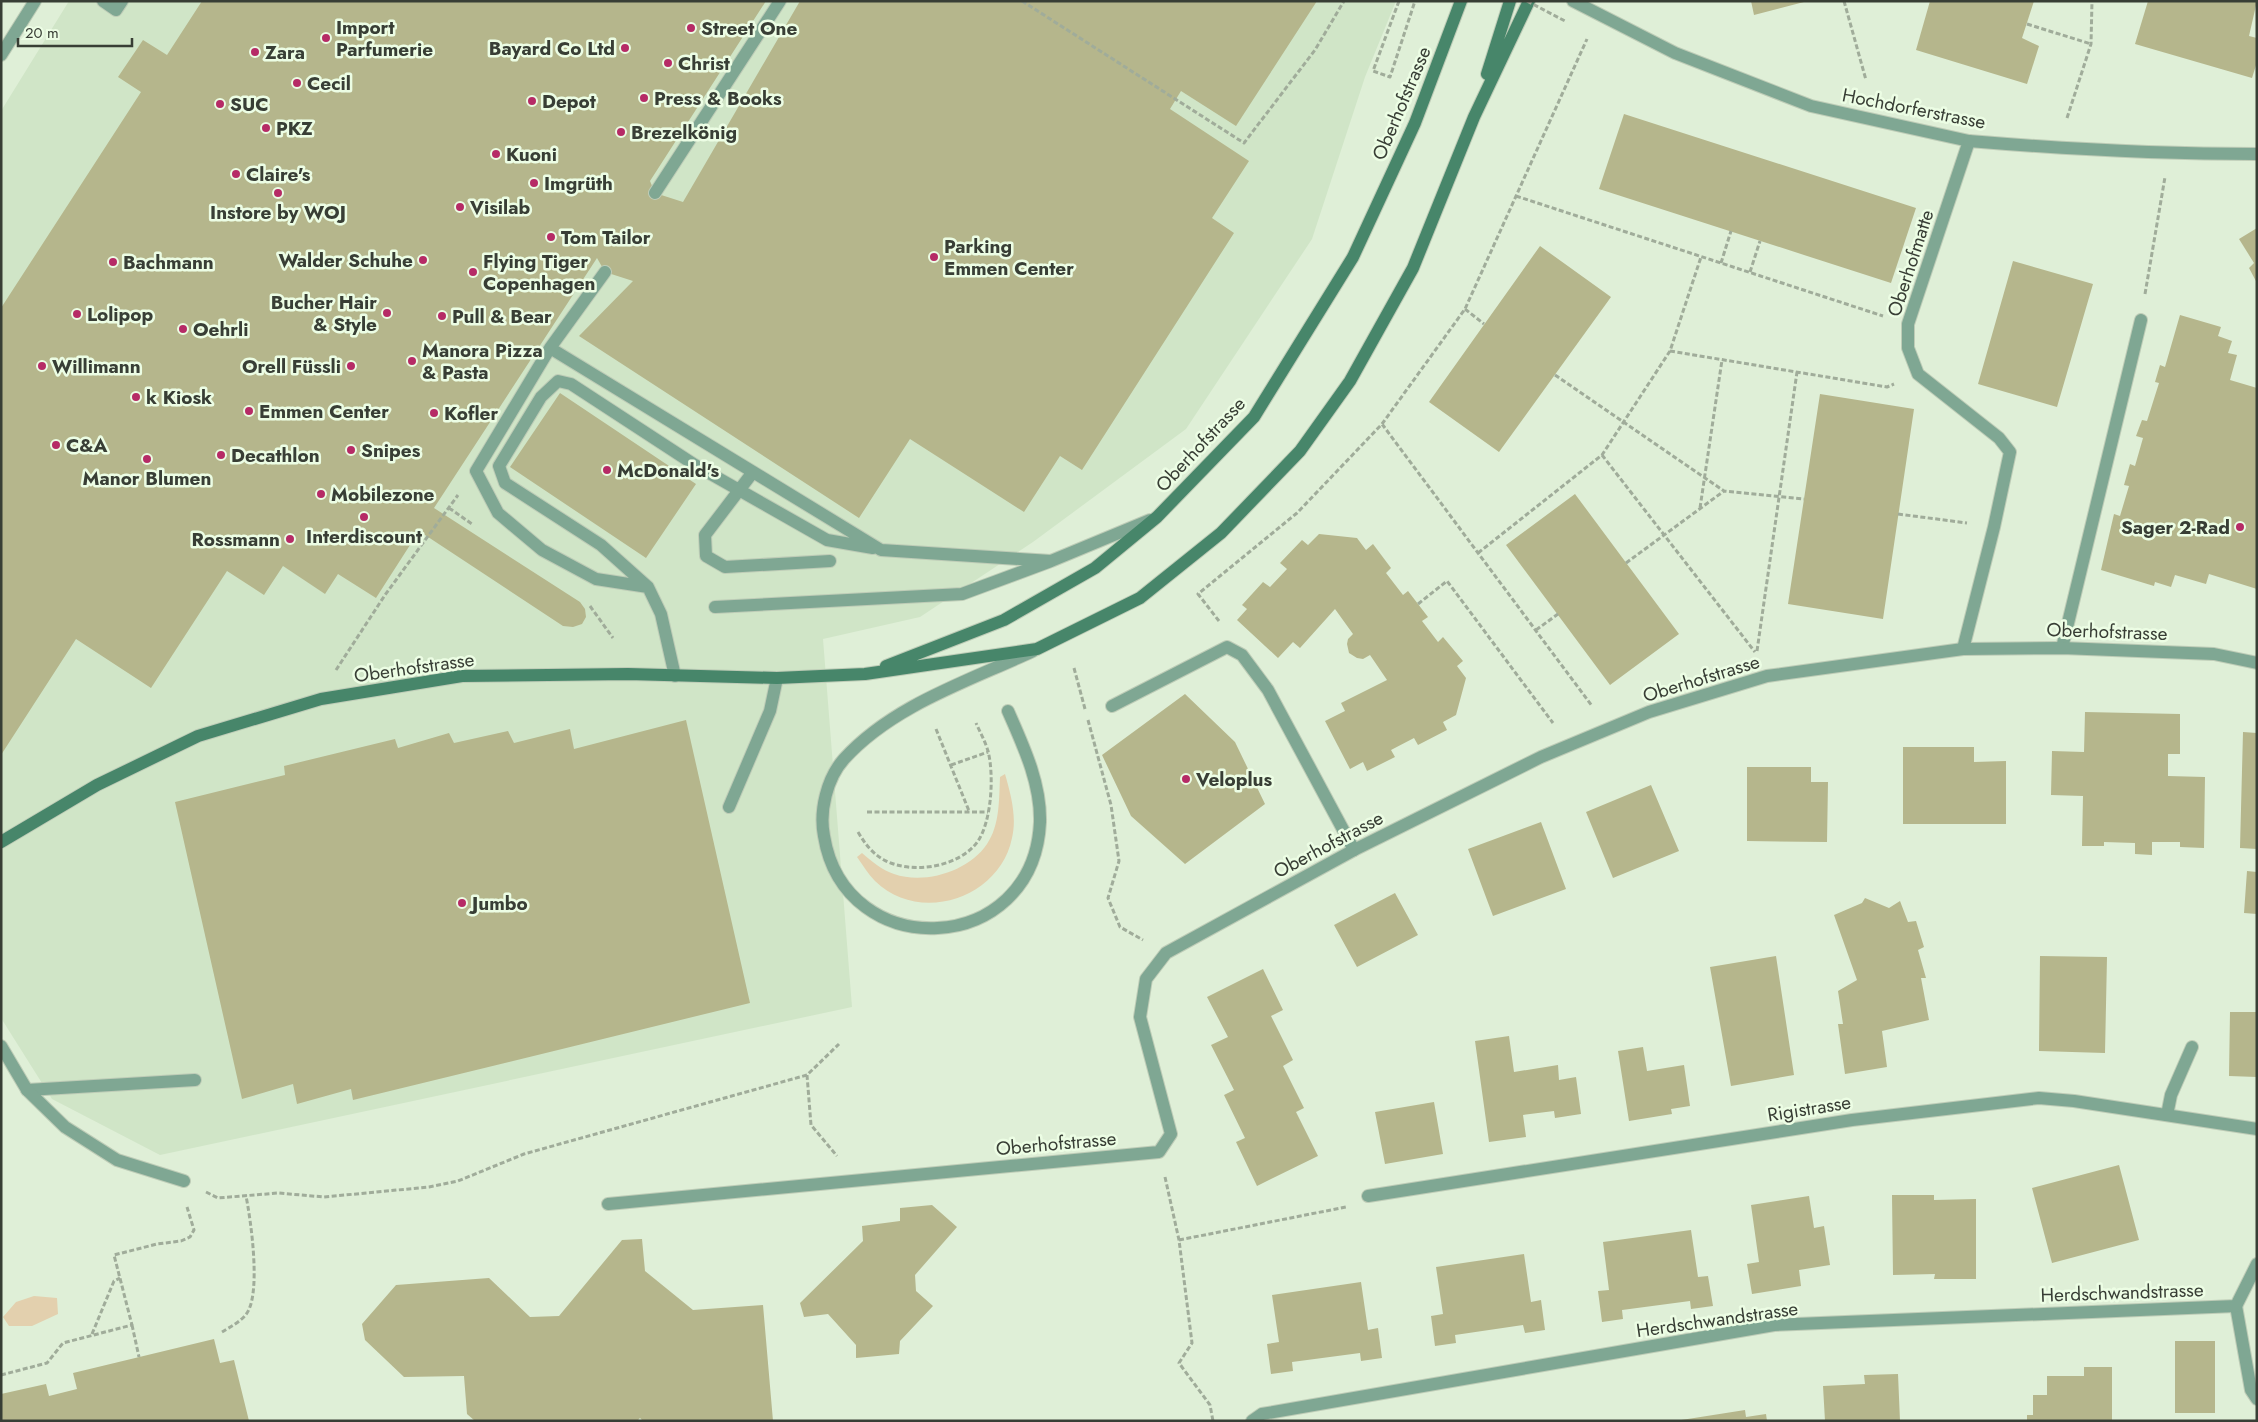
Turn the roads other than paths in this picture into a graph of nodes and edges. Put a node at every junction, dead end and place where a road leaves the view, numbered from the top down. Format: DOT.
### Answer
graph roads {
  1 [pos="35,1"];
  2 [pos="103,1"];
  3 [pos="122,1"];
  4 [pos="780,1"];
  5 [pos="1461,1"];
  6 [pos="1510,1"];
  7 [pos="1528,1"];
  8 [pos="1579,4"];
  9 [pos="1,55"];
  10 [pos="1474,117"];
  11 [pos="1969,141"];
  12 [pos="2257,154"];
  13 [pos="655,193"];
  14 [pos="605,272"];
  15 [pos="2141,320"];
  16 [pos="550,348"];
  17 [pos="753,472"];
  18 [pos="738,491"];
  19 [pos="1157,517"];
  20 [pos="881,550"];
  21 [pos="830,561"];
  22 [pos="1051,562"];
  23 [pos="648,587"];
  24 [pos="715,607"];
  25 [pos="2062,648"];
  26 [pos="1037,649"];
  27 [pos="1963,649"];
  28 [pos="2257,663"];
  29 [pos="865,674"];
  30 [pos="675,676"];
  31 [pos="777,678"];
  32 [pos="1112,706"];
  33 [pos="1008,711"];
  34 [pos="729,807"];
  35 [pos="1,842"];
  36 [pos="1354,850"];
  37 [pos="1,1046"];
  38 [pos="2192,1047"];
  39 [pos="195,1080"];
  40 [pos="27,1090"];
  41 [pos="2167,1115"];
  42 [pos="2257,1129"];
  43 [pos="184,1181"];
  44 [pos="1368,1196"];
  45 [pos="608,1204"];
  46 [pos="2257,1264"];
  47 [pos="2236,1306"];
  48 [pos="2257,1399"];
  49 [pos="1252,1421"];
  1 -- 9 [label="street"];
  2 -- 3 [label="street"];
  4 -- 13 [label="street"];
  5 -- 19 [label="street, Oberhofstrasse"];
  6 -- 10 [label="street"];
  7 -- 10 [label="street"];
  8 -- 11 [label="street, Hochdorferstrasse"];
  10 -- 26 [label="street, Oberhofstrasse"];
  11 -- 12 [label="street, Hochdorferstrasse"];
  11 -- 27 [label="street, Oberhofmatte"];
  14 -- 16 [label="street"];
  15 -- 25 [label="street"];
  16 -- 17 [label="street"];
  16 -- 23 [label="street"];
  17 -- 18 [label="street"];
  17 -- 20 [label="street"];
  18 -- 20 [label="street"];
  18 -- 21 [label="street"];
  18 -- 23 [label="street"];
  19 -- 22 [label="street"];
  19 -- 29 [label="street, Oberhofstrasse"];
  20 -- 22 [label="street"];
  22 -- 24 [label="street"];
  23 -- 30 [label="street"];
  25 -- 27 [label="street, Oberhofstrasse"];
  25 -- 28 [label="street, Oberhofstrasse"];
  26 -- 29 [label="street, Oberhofstrasse"];
  26 -- 33 [label="street"];
  27 -- 36 [label="street, Oberhofstrasse"];
  29 -- 31 [label="street, Oberhofstrasse"];
  30 -- 31 [label="street, Oberhofstrasse"];
  30 -- 35 [label="street, Oberhofstrasse"];
  31 -- 34 [label="street"];
  32 -- 36 [label="street"];
  36 -- 45 [label="street, Oberhofstrasse"];
  37 -- 40 [label="street"];
  38 -- 41 [label="street"];
  39 -- 40 [label="street"];
  40 -- 43 [label="street"];
  41 -- 42 [label="street, Rigistrasse"];
  41 -- 44 [label="street, Rigistrasse"];
  46 -- 47 [label="street"];
  47 -- 48 [label="street"];
  47 -- 49 [label="street, Herdschwandstrasse"];
}
